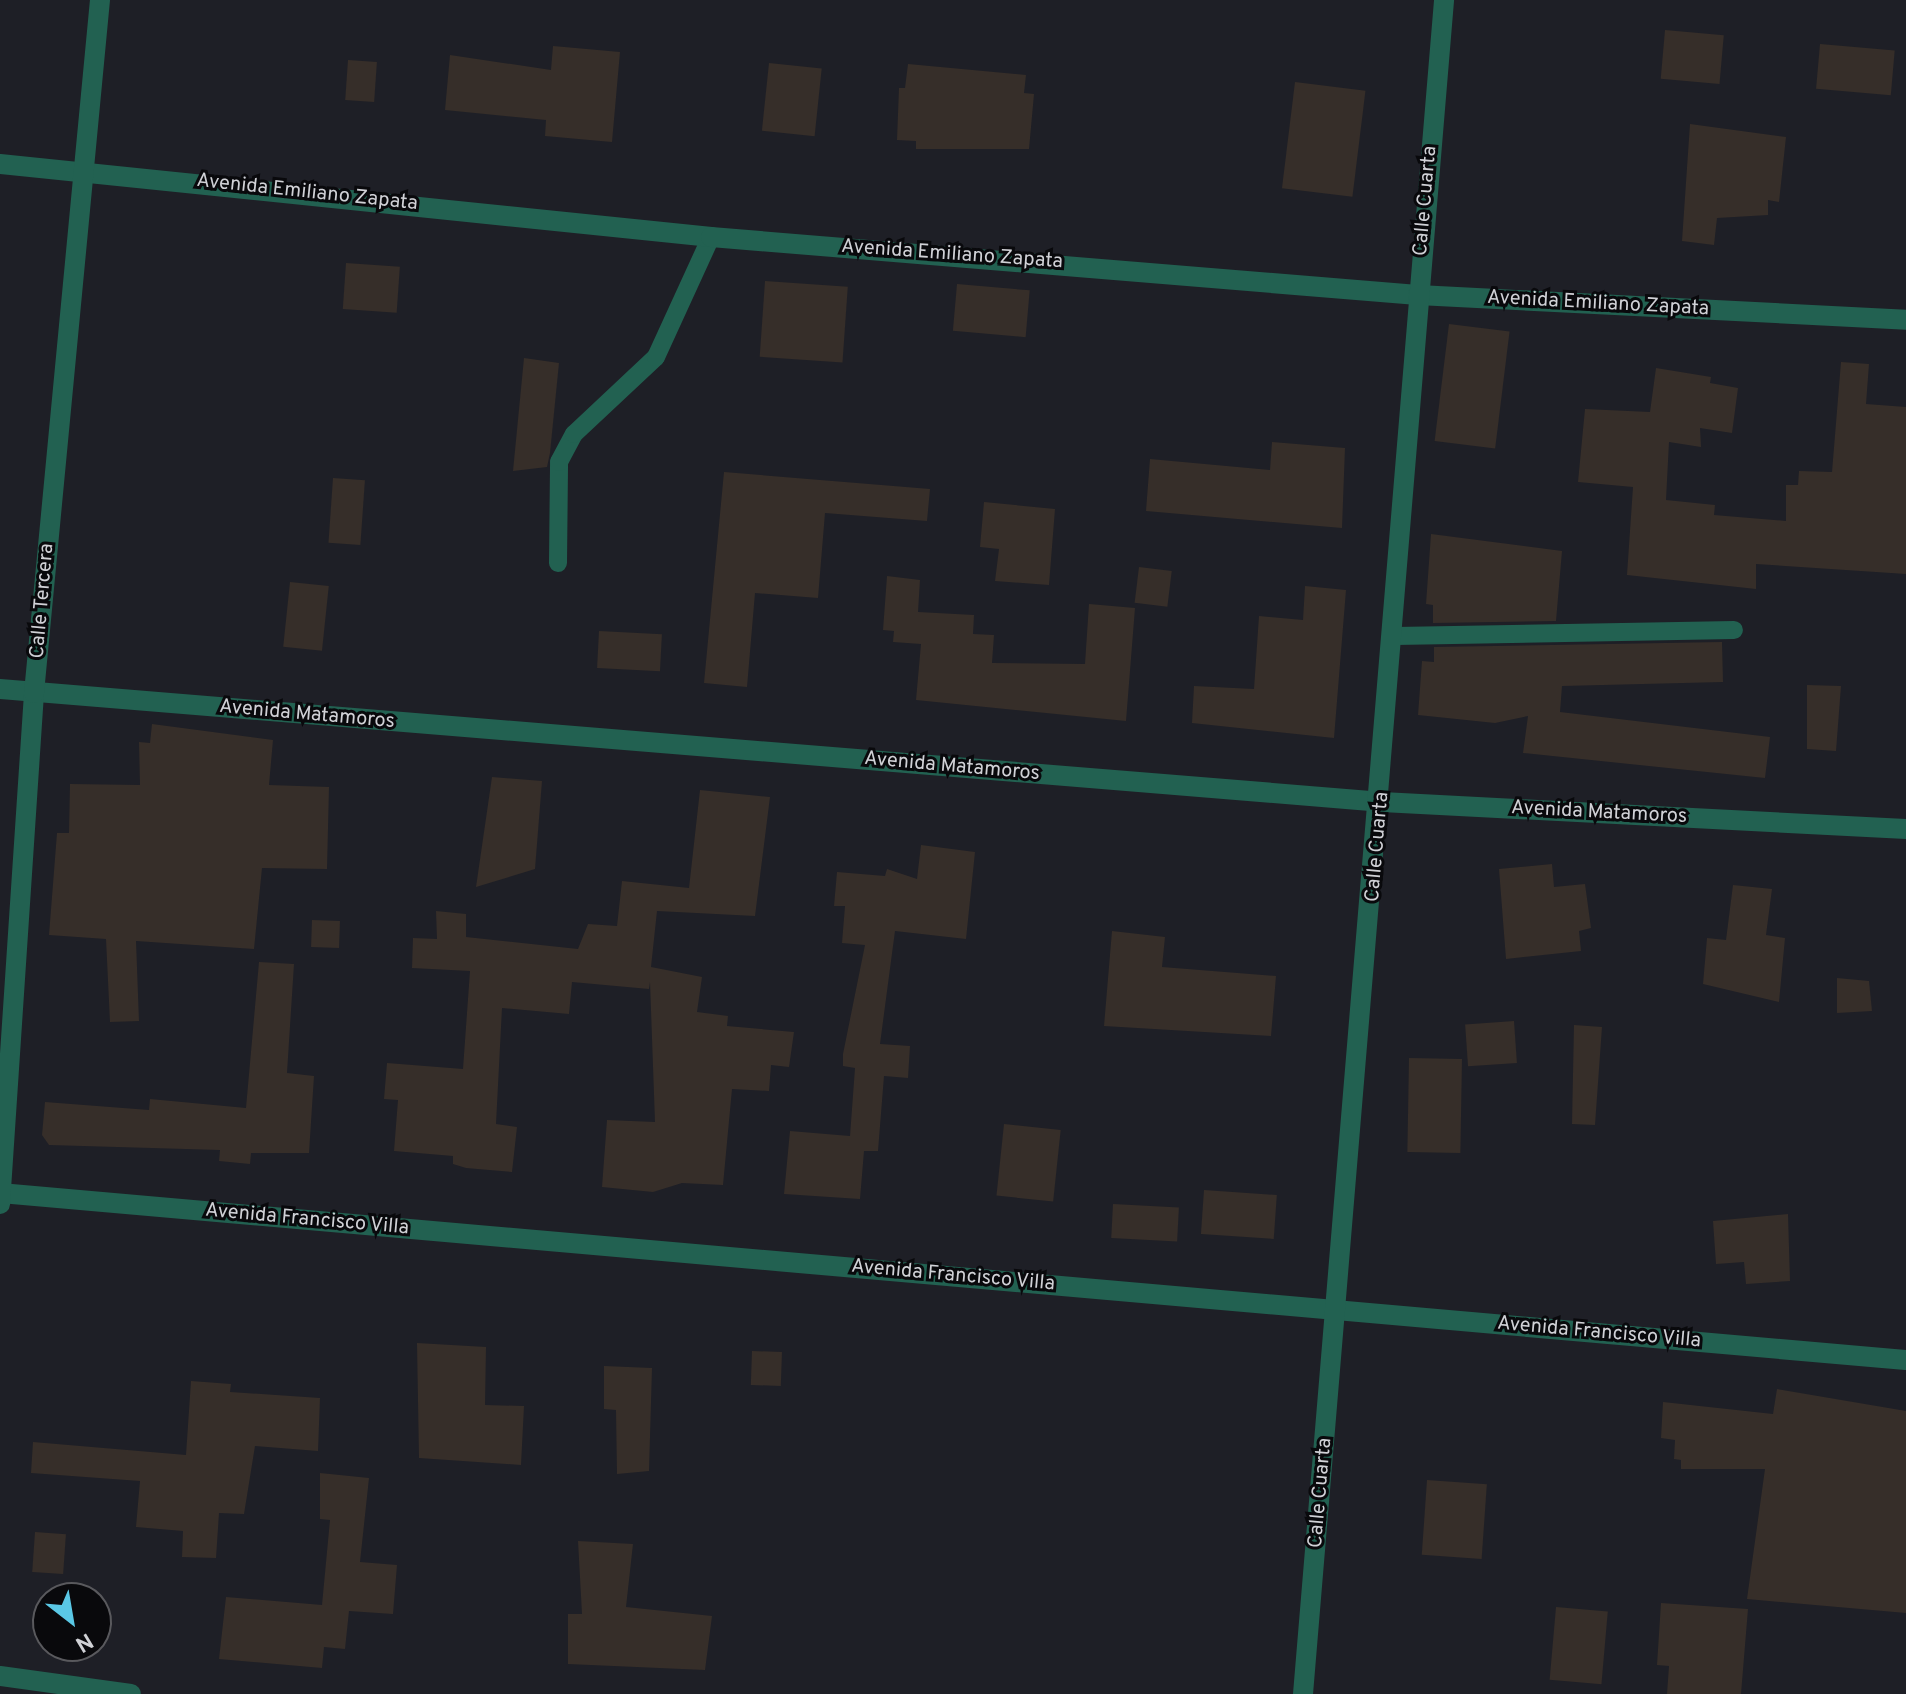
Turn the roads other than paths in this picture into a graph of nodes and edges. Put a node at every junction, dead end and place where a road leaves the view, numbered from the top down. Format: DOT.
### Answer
graph roads {
  1 [pos="100,0"];
  2 [pos="1444,0"];
  3 [pos="0,164"];
  4 [pos="82,168"];
  5 [pos="711,237"];
  6 [pos="1418,295"];
  7 [pos="1906,320"];
  8 [pos="558,563"];
  9 [pos="1734,630"];
  10 [pos="1395,636"];
  11 [pos="0,689"];
  12 [pos="34,693"];
  13 [pos="1382,802"];
  14 [pos="1906,829"];
  15 [pos="0,1193"];
  16 [pos="0,1204"];
  17 [pos="1338,1310"];
  18 [pos="1906,1360"];
  19 [pos="0,1676"];
  20 [pos="131,1694"];
  21 [pos="1303,1694"];
  1 -- 4 [label="street, Calle Tercera"];
  2 -- 6 [label="street, Calle Cuarta"];
  3 -- 4 [label="street, Avenida Emiliano Zapata"];
  4 -- 5 [label="street, Avenida Emiliano Zapata"];
  4 -- 12 [label="street, Calle Tercera"];
  5 -- 6 [label="street, Avenida Emiliano Zapata"];
  5 -- 8 [label="lane"];
  6 -- 7 [label="street, Avenida Emiliano Zapata"];
  6 -- 10 [label="street, Calle Cuarta"];
  9 -- 10 [label="lane"];
  10 -- 13 [label="street, Calle Cuarta"];
  11 -- 12 [label="street, Avenida Matamoros"];
  12 -- 13 [label="street, Avenida Matamoros"];
  12 -- 15 [label="street, Calle Tercera"];
  13 -- 14 [label="street, Avenida Matamoros"];
  13 -- 17 [label="street, Calle Cuarta"];
  15 -- 16 [label="street, Calle Tercera"];
  15 -- 17 [label="street, Avenida Francisco Villa"];
  17 -- 18 [label="street, Avenida Francisco Villa"];
  17 -- 21 [label="street, Calle Cuarta"];
  19 -- 20 [label="street"];
}
